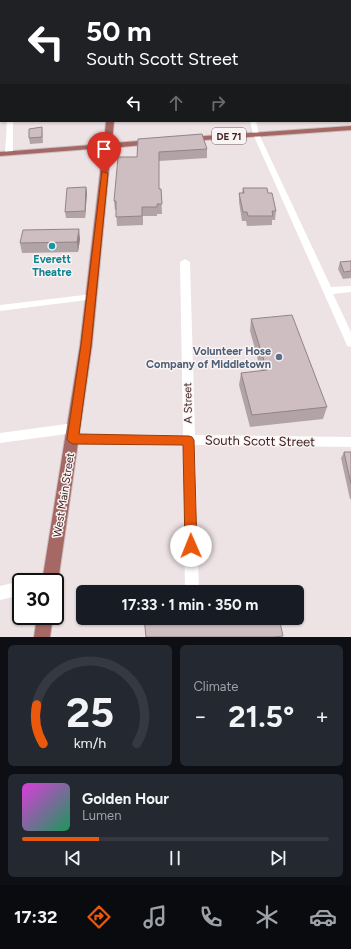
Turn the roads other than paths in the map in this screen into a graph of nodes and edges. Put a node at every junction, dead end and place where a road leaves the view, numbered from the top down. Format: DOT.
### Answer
graph roads {
  1 [pos="10,122"];
  2 [pos="110,122"];
  3 [pos="253,122"];
  4 [pos="351,128"];
  5 [pos="256,134"];
  6 [pos="179,140"];
  7 [pos="164,141"];
  8 [pos="107,145"];
  9 [pos="9,153"];
  10 [pos="0,154"];
  11 [pos="185,262"];
  12 [pos="351,289"];
  13 [pos="327,291"];
  14 [pos="92,297"];
  15 [pos="0,308"];
  16 [pos="351,343"];
  17 [pos="74,433"];
  18 [pos="0,438"];
  19 [pos="189,440"];
  20 [pos="351,442"];
  21 [pos="51,573"];
  22 [pos="192,585"];
  23 [pos="12,590"];
  24 [pos="0,593"];
  25 [pos="44,625"];
  26 [pos="42,637"];
  1 -- 9 [label="street"];
  2 -- 8 [label="main road, West Main Street"];
  3 -- 5 [label="street"];
  4 -- 5 [label="main road, DE 71"];
  5 -- 6 [label="main road, DE 71"];
  5 -- 13 [label="street"];
  7 -- 8 [label="main road"];
  8 -- 9 [label="main road"];
  8 -- 14 [label="main road, West Main Street"];
  9 -- 10 [label="main road"];
  11 -- 19 [label="street, A Street"];
  12 -- 13 [label="street"];
  13 -- 16 [label="street"];
  14 -- 15 [label="street"];
  14 -- 17 [label="main road, West Main Street"];
  17 -- 18 [label="street, South Scott Street"];
  17 -- 19 [label="street, South Scott Street"];
  17 -- 21 [label="main road, West Main Street"];
  19 -- 20 [label="street, South Scott Street"];
  19 -- 22 [label="street, A Street"];
  23 -- 24 [label="street"];
  25 -- 26 [label="main road"];
}
